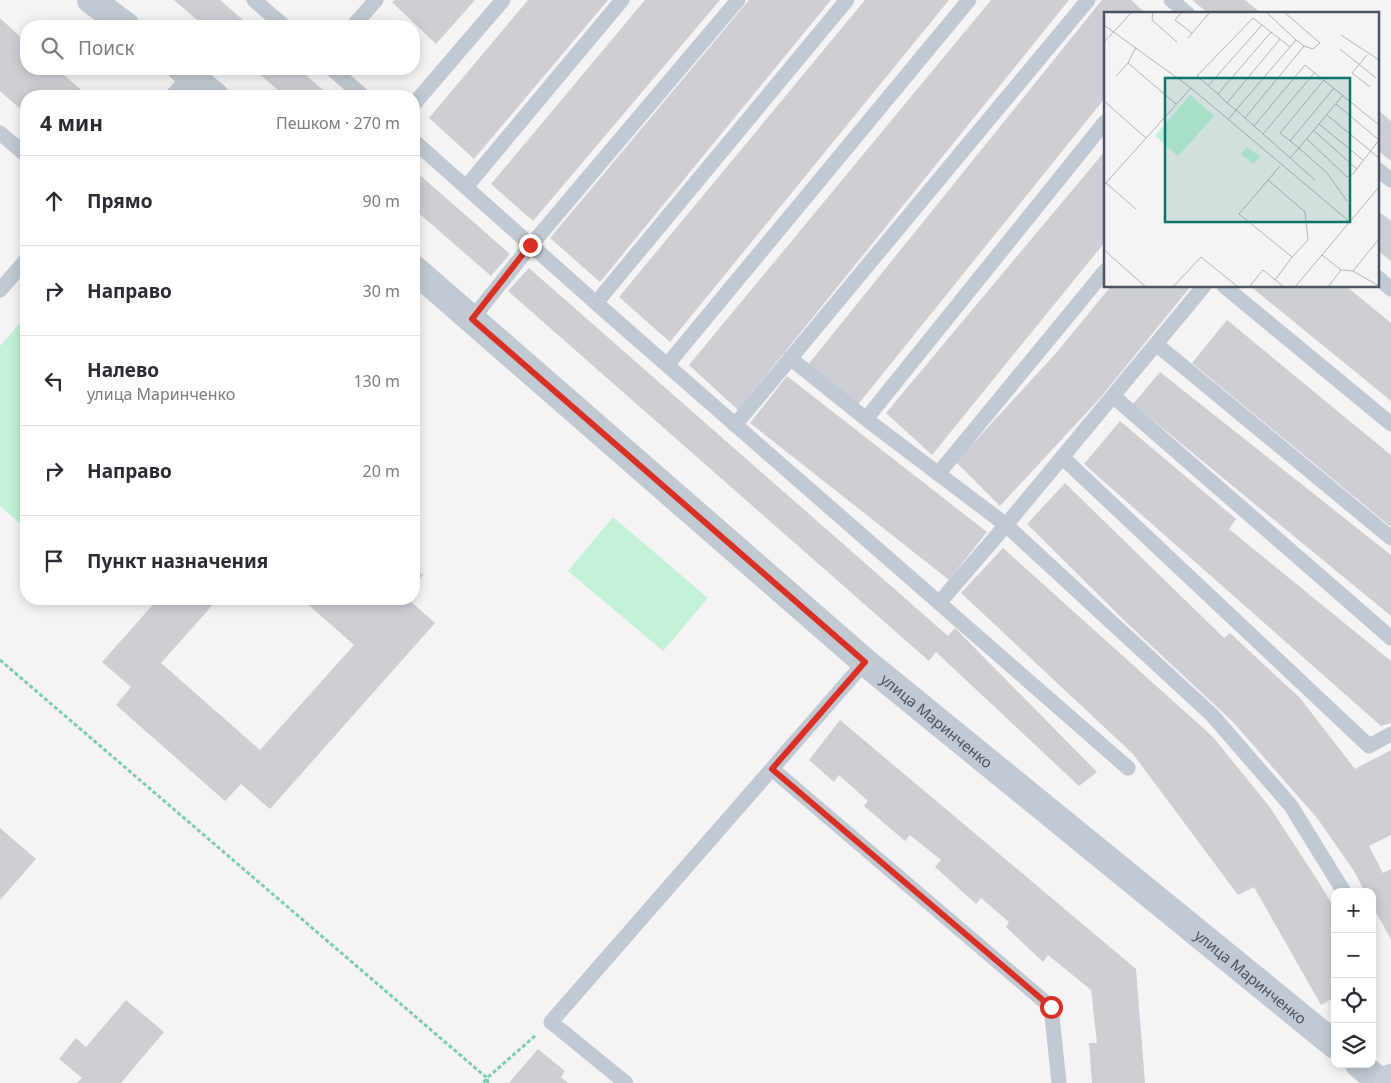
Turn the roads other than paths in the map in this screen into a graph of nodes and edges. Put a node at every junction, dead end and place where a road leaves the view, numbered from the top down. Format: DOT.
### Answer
graph roads {
  1 [pos="91,0"];
  2 [pos="254,0"];
  3 [pos="376,0"];
  4 [pos="503,0"];
  5 [pos="622,0"];
  6 [pos="738,0"];
  7 [pos="847,0"];
  8 [pos="970,0"];
  9 [pos="1088,0"];
  10 [pos="1171,0"];
  11 [pos="1186,12"];
  12 [pos="118,20"];
  13 [pos="277,20"];
  14 [pos="358,20"];
  15 [pos="185,75"];
  16 [pos="190,75"];
  17 [pos="339,75"];
  18 [pos="176,90"];
  19 [pos="208,90"];
  20 [pos="356,90"];
  21 [pos="420,97"];
  22 [pos="1104,123"];
  23 [pos="0,133"];
  24 [pos="420,146"];
  25 [pos="20,151"];
  26 [pos="1378,170"];
  27 [pos="1391,180"];
  28 [pos="466,187"];
  29 [pos="530,245"];
  30 [pos="20,267"];
  31 [pos="1104,272"];
  32 [pos="420,274"];
  33 [pos="1378,278"];
  34 [pos="1202,288"];
  35 [pos="1226,288"];
  36 [pos="1391,289"];
  37 [pos="0,290"];
  38 [pos="596,303"];
  39 [pos="472,319"];
  40 [pos="1156,344"];
  41 [pos="790,358"];
  42 [pos="667,365"];
  43 [pos="1113,396"];
  44 [pos="866,419"];
  45 [pos="1391,424"];
  46 [pos="735,425"];
  47 [pos="1062,457"];
  48 [pos="938,474"];
  49 [pos="1006,526"];
  50 [pos="1391,538"];
  51 [pos="940,603"];
  52 [pos="1391,638"];
  53 [pos="865,662"];
  54 [pos="1391,734"];
  55 [pos="1128,768"];
  56 [pos="772,769"];
  57 [pos="1342,888"];
  58 [pos="1331,1041"];
  59 [pos="1364,1068"];
  60 [pos="1391,1078"];
  61 [pos="626,1083"];
  62 [pos="1059,1083"];
  63 [pos="1382,1083"];
  64 [pos="1387,1083"];
  1 -- 12 [label="street"];
  2 -- 13 [label="lane"];
  3 -- 14 [label="lane"];
  4 -- 21 [label="lane"];
  5 -- 28 [label="lane"];
  6 -- 29 [label="lane"];
  7 -- 38 [label="lane"];
  8 -- 42 [label="lane"];
  9 -- 41 [label="lane"];
  10 -- 11 [label="lane"];
  15 -- 18 [label="lane"];
  16 -- 19 [label="street"];
  17 -- 20 [label="lane"];
  22 -- 44 [label="lane"];
  23 -- 25 [label="lane"];
  24 -- 28 [label="lane"];
  26 -- 27 [label="lane"];
  28 -- 29 [label="lane"];
  29 -- 38 [label="lane"];
  29 -- 39 [label="lane"];
  30 -- 37 [label="lane"];
  31 -- 48 [label="lane"];
  32 -- 39 [label="street, улица Маринченко"];
  33 -- 36 [label="lane"];
  34 -- 40 [label="lane"];
  35 -- 45 [label="lane"];
  38 -- 42 [label="lane"];
  39 -- 53 [label="street, улица Маринченко"];
  40 -- 43 [label="lane"];
  40 -- 50 [label="lane"];
  41 -- 44 [label="lane"];
  41 -- 46 [label="lane"];
  42 -- 46 [label="lane"];
  43 -- 47 [label="lane"];
  43 -- 52 [label="lane"];
  44 -- 48 [label="lane"];
  46 -- 51 [label="lane"];
  47 -- 49 [label="lane"];
  47 -- 54 [label="lane"];
  48 -- 49 [label="lane"];
  49 -- 51 [label="lane"];
  49 -- 57 [label="lane"];
  51 -- 55 [label="lane"];
  53 -- 56 [label="lane"];
  53 -- 58 [label="street, улица Маринченко"];
  56 -- 61 [label="lane"];
  56 -- 62 [label="lane"];
  59 -- 63 [label="street"];
  60 -- 64 [label="main road"];
}
